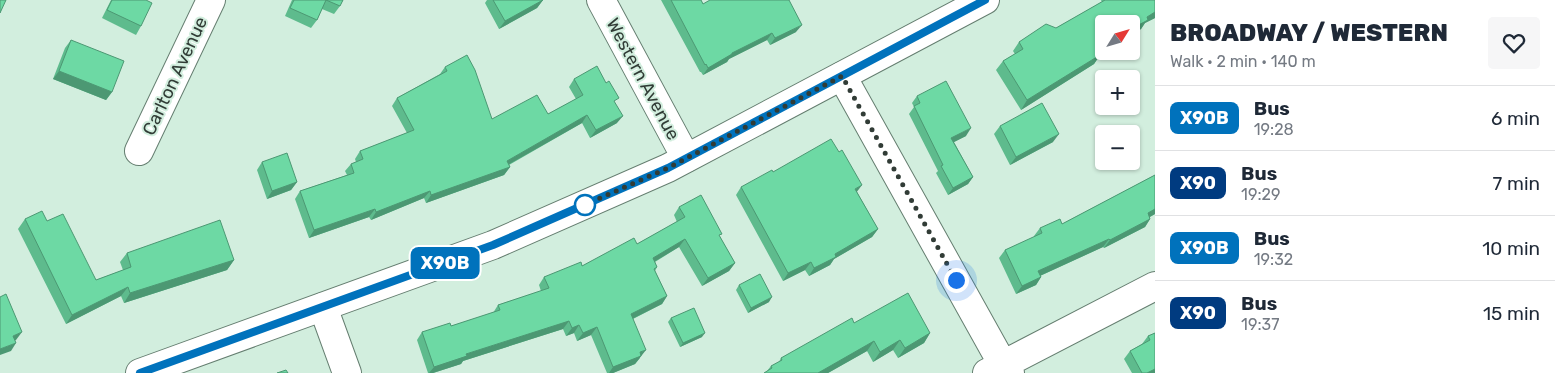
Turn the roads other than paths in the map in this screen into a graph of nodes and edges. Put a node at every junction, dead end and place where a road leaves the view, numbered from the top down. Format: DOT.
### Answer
graph roads {
  1 [pos="211,0"];
  2 [pos="601,0"];
  3 [pos="985,0"];
  4 [pos="842,76"];
  5 [pos="139,151"];
  6 [pos="686,158"];
  7 [pos="1155,286"];
  8 [pos="323,306"];
  9 [pos="1000,370"];
  10 [pos="140,373"];
  11 [pos="347,373"];
  1 -- 5 [label="street, Carlton Avenue"];
  2 -- 6 [label="street, Western Avenue"];
  3 -- 4 [label="street"];
  4 -- 6 [label="street"];
  4 -- 9 [label="street"];
  6 -- 8 [label="street"];
  7 -- 9 [label="street"];
  8 -- 10 [label="street"];
  8 -- 11 [label="street"];
}
